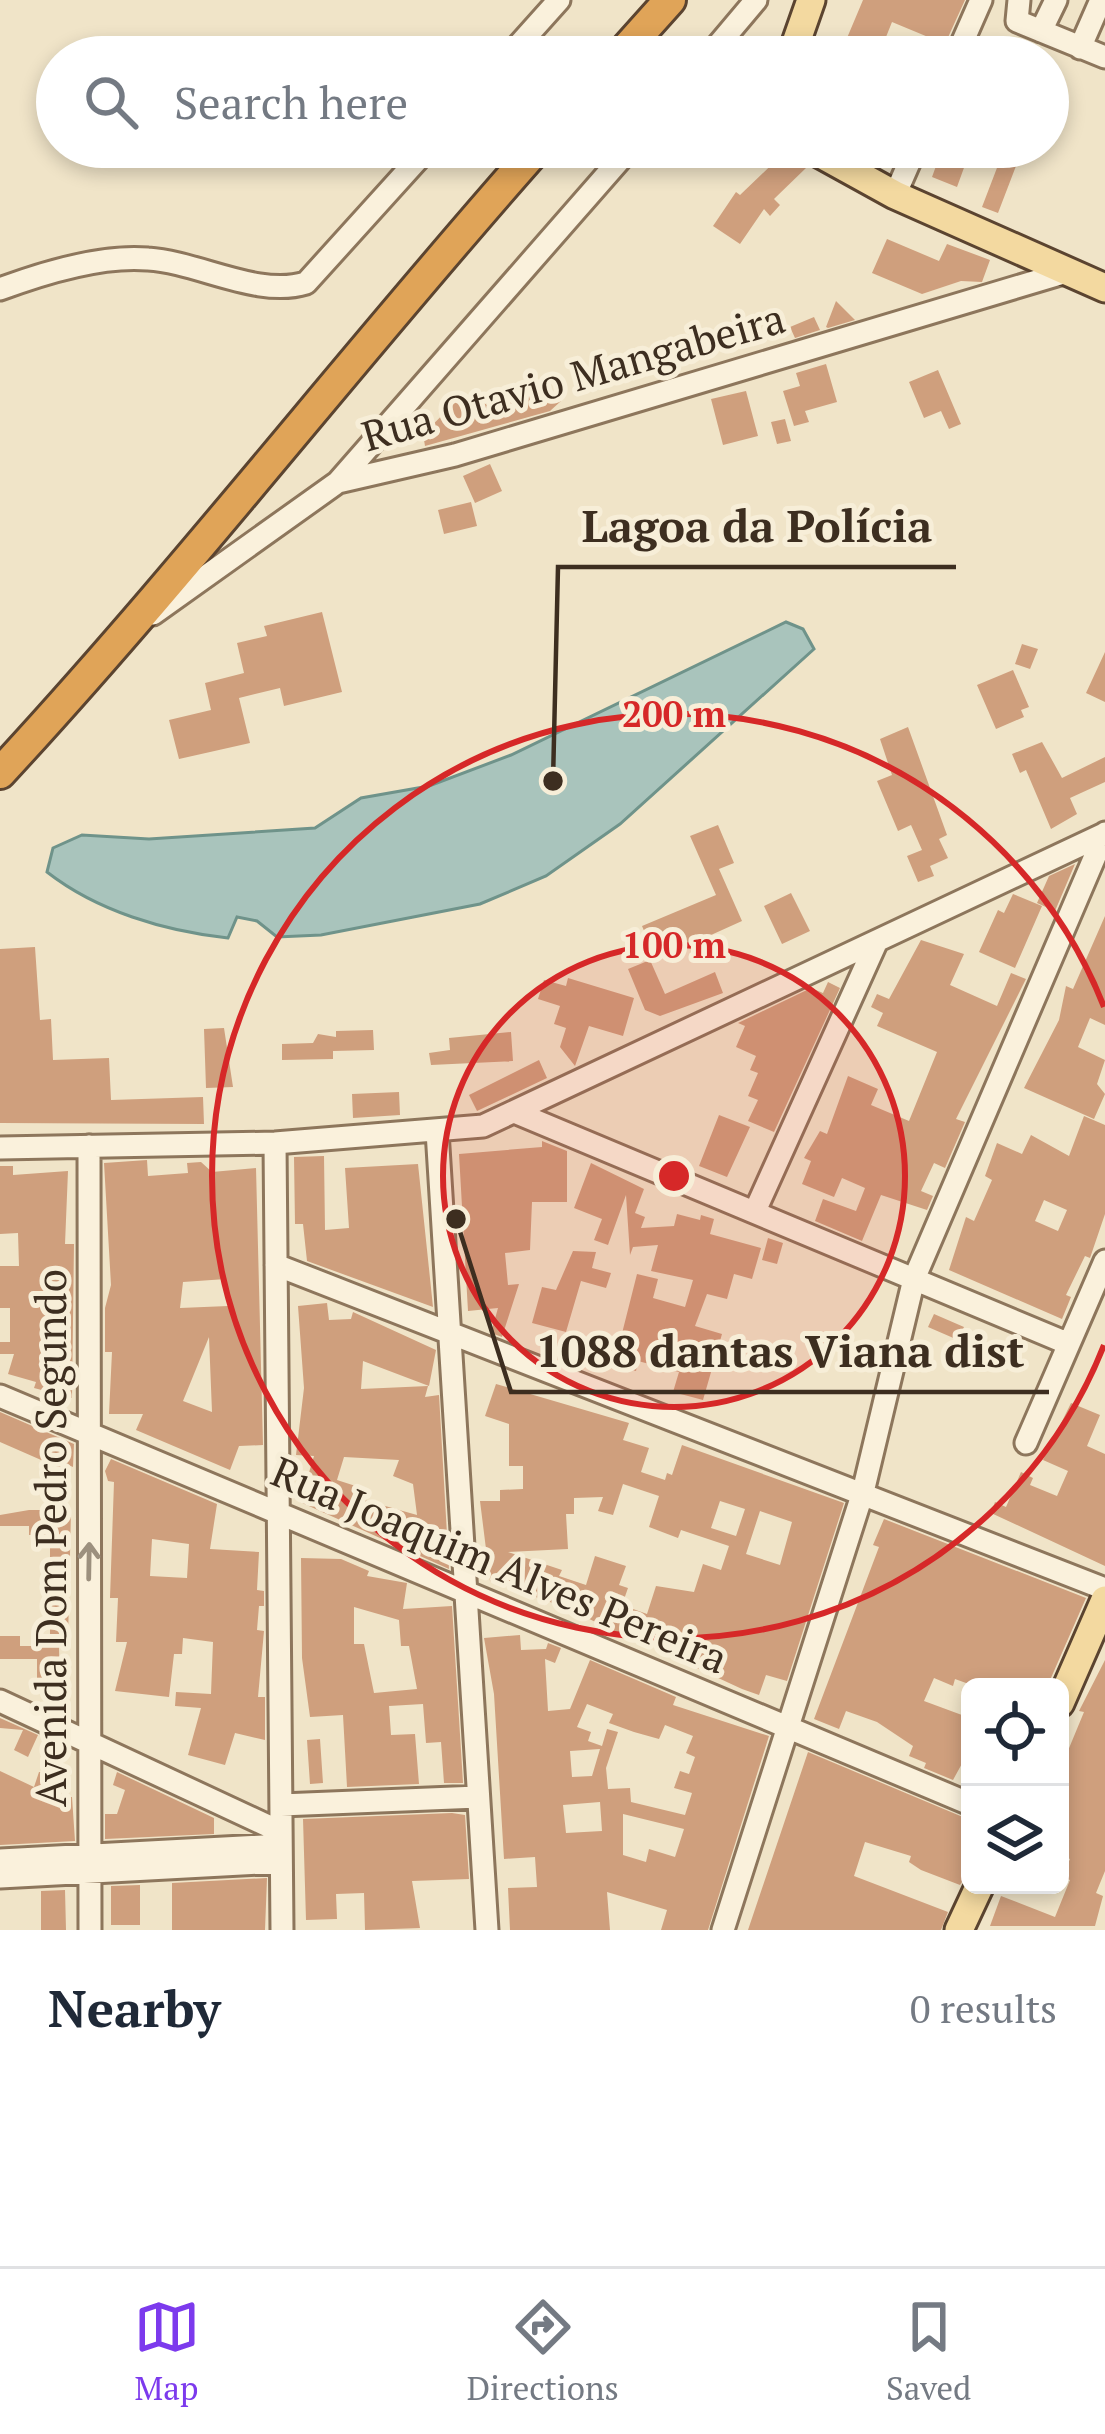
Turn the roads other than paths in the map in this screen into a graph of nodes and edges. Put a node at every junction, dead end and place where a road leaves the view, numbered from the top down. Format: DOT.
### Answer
graph roads {
  1 [pos="559,0"];
  2 [pos="670,0"];
  3 [pos="756,0"];
  4 [pos="812,0"];
  5 [pos="981,0"];
  6 [pos="1019,0"];
  7 [pos="1056,0"];
  8 [pos="1101,0"];
  9 [pos="1041,32"];
  10 [pos="527,36"];
  11 [pos="638,36"];
  12 [pos="726,36"];
  13 [pos="799,36"];
  14 [pos="965,36"];
  15 [pos="1051,36"];
  16 [pos="1069,43"];
  17 [pos="1080,48"];
  18 [pos="1105,57"];
  19 [pos="410,168"];
  20 [pos="519,168"];
  21 [pos="614,168"];
  22 [pos="846,168"];
  23 [pos="907,168"];
  24 [pos="895,195"];
  25 [pos="1070,272"];
  26 [pos="1105,288"];
  27 [pos="0,289"];
  28 [pos="338,482"];
  29 [pos="134,628"];
  30 [pos="0,773"];
  31 [pos="1105,834"];
  32 [pos="877,941"];
  33 [pos="517,1113"];
  34 [pos="437,1131"];
  35 [pos="275,1143"];
  36 [pos="89,1146"];
  37 [pos="0,1148"];
  38 [pos="755,1211"];
  39 [pos="276,1265"];
  40 [pos="1103,1270"];
  41 [pos="914,1279"];
  42 [pos="451,1330"];
  43 [pos="1069,1344"];
  44 [pos="0,1396"];
  45 [pos="92,1434"];
  46 [pos="1026,1443"];
  47 [pos="863,1492"];
  48 [pos="281,1512"];
  49 [pos="1105,1589"];
  50 [pos="464,1593"];
  51 [pos="1105,1600"];
  52 [pos="1069,1682"];
  53 [pos="0,1701"];
  54 [pos="790,1729"];
  55 [pos="86,1742"];
  56 [pos="478,1797"];
  57 [pos="961,1800"];
  58 [pos="281,1805"];
  59 [pos="281,1846"];
  60 [pos="0,1860"];
  61 [pos="90,1865"];
  62 [pos="0,1877"];
  63 [pos="976,1894"];
  64 [pos="90,1930"];
  65 [pos="282,1930"];
  66 [pos="487,1930"];
  67 [pos="723,1930"];
  68 [pos="959,1930"];
  1 -- 10 [label="street"];
  2 -- 11 [label="highway"];
  3 -- 12 [label="street"];
  4 -- 13 [label="main road"];
  5 -- 14 [label="street"];
  6 -- 9 [label="street"];
  7 -- 9 [label="street"];
  8 -- 17 [label="street"];
  9 -- 15 [label="street"];
  16 -- 17 [label="street"];
  17 -- 18 [label="street"];
  19 -- 27 [label="street"];
  20 -- 29 [label="highway"];
  21 -- 28 [label="street"];
  22 -- 24 [label="main road"];
  23 -- 24 [label="street"];
  24 -- 25 [label="main road"];
  25 -- 26 [label="main road"];
  25 -- 28 [label="street, Rua Otavio Mangabeira"];
  28 -- 29 [label="street, Rua Otavio Mangabeira"];
  29 -- 30 [label="highway"];
  31 -- 32 [label="street"];
  31 -- 41 [label="street"];
  32 -- 33 [label="street"];
  32 -- 38 [label="street"];
  33 -- 34 [label="street"];
  33 -- 38 [label="street"];
  34 -- 35 [label="street"];
  34 -- 42 [label="street"];
  35 -- 36 [label="street"];
  35 -- 39 [label="street"];
  36 -- 37 [label="street"];
  36 -- 45 [label="street, Avenida Dom Pedro Segundo"];
  38 -- 41 [label="street"];
  39 -- 42 [label="street"];
  39 -- 48 [label="street"];
  40 -- 43 [label="street"];
  41 -- 43 [label="street"];
  41 -- 47 [label="street"];
  42 -- 47 [label="street"];
  42 -- 50 [label="street"];
  43 -- 46 [label="street"];
  44 -- 45 [label="street, Rua Joaquim Alves Pereira"];
  45 -- 48 [label="street, Rua Joaquim Alves Pereira"];
  55 -- 45 [label="street, Avenida Dom Pedro Segundo, one-way"];
  47 -- 49 [label="street"];
  47 -- 54 [label="street"];
  48 -- 50 [label="street, Rua Joaquim Alves Pereira"];
  48 -- 58 [label="street"];
  50 -- 54 [label="street, Rua Joaquim Alves Pereira"];
  50 -- 56 [label="street"];
  51 -- 52 [label="main road"];
  53 -- 55 [label="street"];
  54 -- 57 [label="street, Rua Joaquim Alves Pereira"];
  54 -- 67 [label="street"];
  55 -- 59 [label="street"];
  55 -- 61 [label="street, Avenida Dom Pedro Segundo"];
  56 -- 58 [label="street"];
  56 -- 66 [label="street"];
  58 -- 59 [label="street"];
  59 -- 61 [label="street"];
  59 -- 65 [label="street"];
  60 -- 61 [label="street"];
  61 -- 62 [label="street"];
  61 -- 64 [label="street, Avenida Dom Pedro Segundo"];
  63 -- 68 [label="main road"];
}
